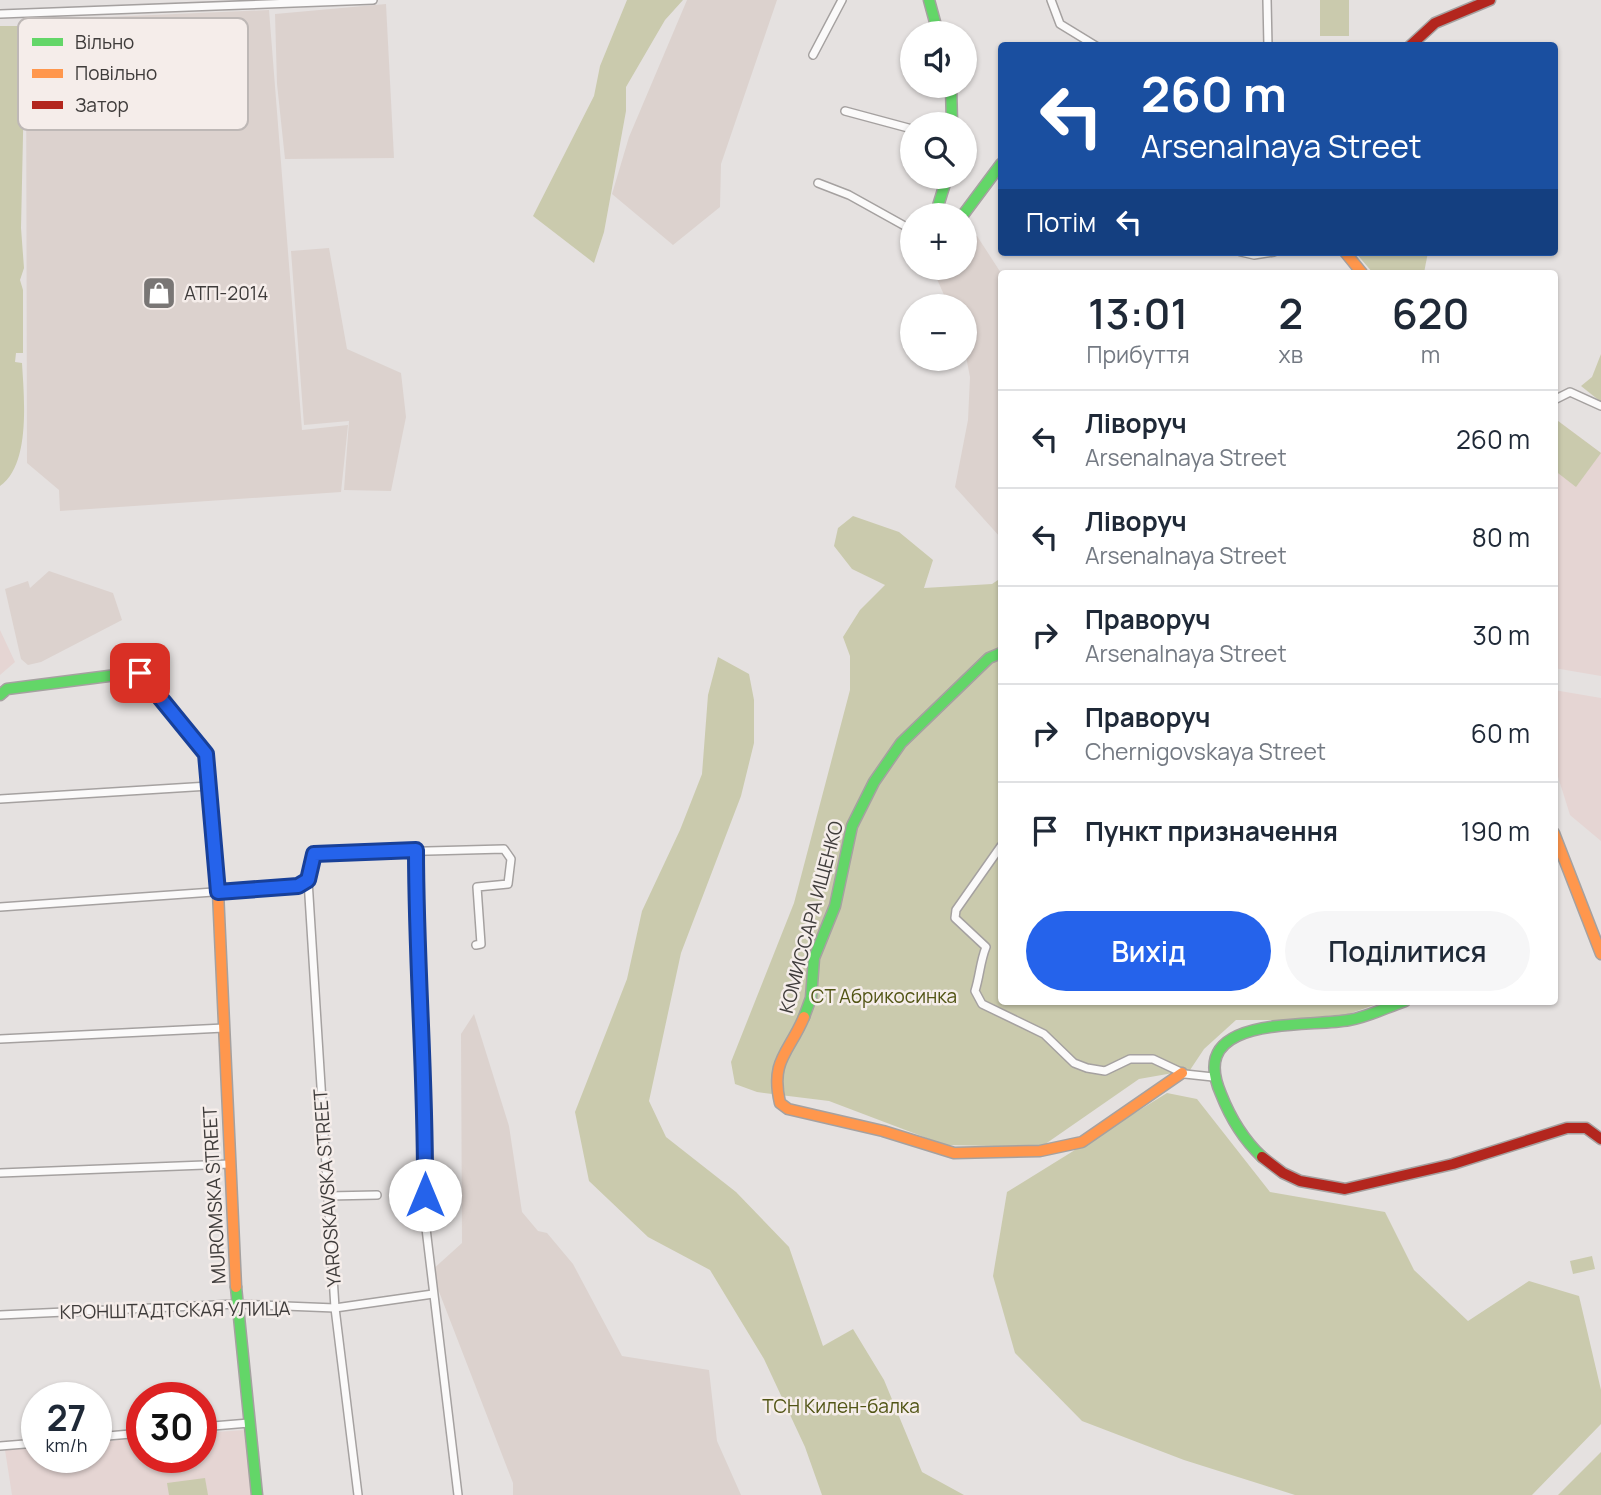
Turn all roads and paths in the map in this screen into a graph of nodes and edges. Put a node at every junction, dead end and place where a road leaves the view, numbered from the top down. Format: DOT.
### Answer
graph roads {
  1 [pos="373,0"];
  2 [pos="842,0"];
  3 [pos="929,0"];
  4 [pos="1051,0"];
  5 [pos="1267,0"];
  6 [pos="1490,0"];
  7 [pos="0,14"];
  8 [pos="935,21"];
  9 [pos="1089,42"];
  10 [pos="1268,42"];
  11 [pos="1414,42"];
  12 [pos="813,55"];
  13 [pos="845,111"];
  14 [pos="900,126"];
  15 [pos="998,168"];
  16 [pos="818,183"];
  17 [pos="971,203"];
  18 [pos="900,223"];
  19 [pos="1348,256"];
  20 [pos="1360,270"];
  21 [pos="1558,398"];
  22 [pos="1601,406"];
  23 [pos="998,654"];
  24 [pos="0,695"];
  25 [pos="209,786"];
  26 [pos="0,799"];
  27 [pos="1558,843"];
  28 [pos="416,850"];
  29 [pos="998,850"];
  30 [pos="308,880"];
  31 [pos="218,892"];
  32 [pos="0,907"];
  33 [pos="476,945"];
  34 [pos="1601,954"];
  35 [pos="1393,1005"];
  36 [pos="224,1028"];
  37 [pos="0,1039"];
  38 [pos="1182,1073"];
  39 [pos="1213,1077"];
  40 [pos="1601,1139"];
  41 [pos="230,1164"];
  42 [pos="0,1173"];
  43 [pos="377,1195"];
  44 [pos="328,1196"];
  45 [pos="433,1294"];
  46 [pos="237,1304"];
  47 [pos="335,1308"];
  48 [pos="0,1315"];
  49 [pos="250,1423"];
  50 [pos="217,1426"];
  51 [pos="21,1444"];
  52 [pos="0,1446"];
  53 [pos="257,1495"];
  54 [pos="358,1495"];
  55 [pos="458,1495"];
  1 -- 7 [label="street"];
  2 -- 12 [label="street"];
  3 -- 8 [label="street"];
  4 -- 9 [label="street"];
  5 -- 10 [label="street"];
  6 -- 11 [label="street"];
  13 -- 14 [label="street"];
  15 -- 17 [label="street"];
  16 -- 18 [label="street"];
  19 -- 20 [label="street"];
  21 -- 22 [label="street"];
  23 -- 38 [label="street, КОМИССАРА ИЩЕНКО"];
  24 -- 25 [label="street, MUROMSKA STREET"];
  25 -- 26 [label="street"];
  25 -- 31 [label="street, MUROMSKA STREET"];
  27 -- 34 [label="street"];
  28 -- 30 [label="street"];
  28 -- 33 [label="street"];
  28 -- 45 [label="street"];
  29 -- 38 [label="street"];
  30 -- 31 [label="street"];
  30 -- 44 [label="street, YAROSKAVSKA STREET"];
  31 -- 32 [label="street"];
  31 -- 36 [label="street, MUROMSKA STREET"];
  35 -- 39 [label="street"];
  36 -- 37 [label="street"];
  36 -- 41 [label="street, MUROMSKA STREET"];
  38 -- 39 [label="street"];
  39 -- 40 [label="street"];
  41 -- 42 [label="street"];
  41 -- 46 [label="street, MUROMSKA STREET"];
  43 -- 44 [label="street"];
  44 -- 47 [label="street, YAROSKAVSKA STREET"];
  45 -- 47 [label="street, КРОНШТАДТСКАЯ УЛИЦА"];
  45 -- 55 [label="street"];
  46 -- 47 [label="street, КРОНШТАДТСКАЯ УЛИЦА"];
  46 -- 48 [label="street, КРОНШТАДТСКАЯ УЛИЦА"];
  46 -- 49 [label="street, MUROMSKA STREET"];
  47 -- 54 [label="street, YAROSKAVSKA STREET"];
  49 -- 50 [label="street"];
  49 -- 53 [label="street, MUROMSKA STREET"];
  51 -- 52 [label="street"];
}
